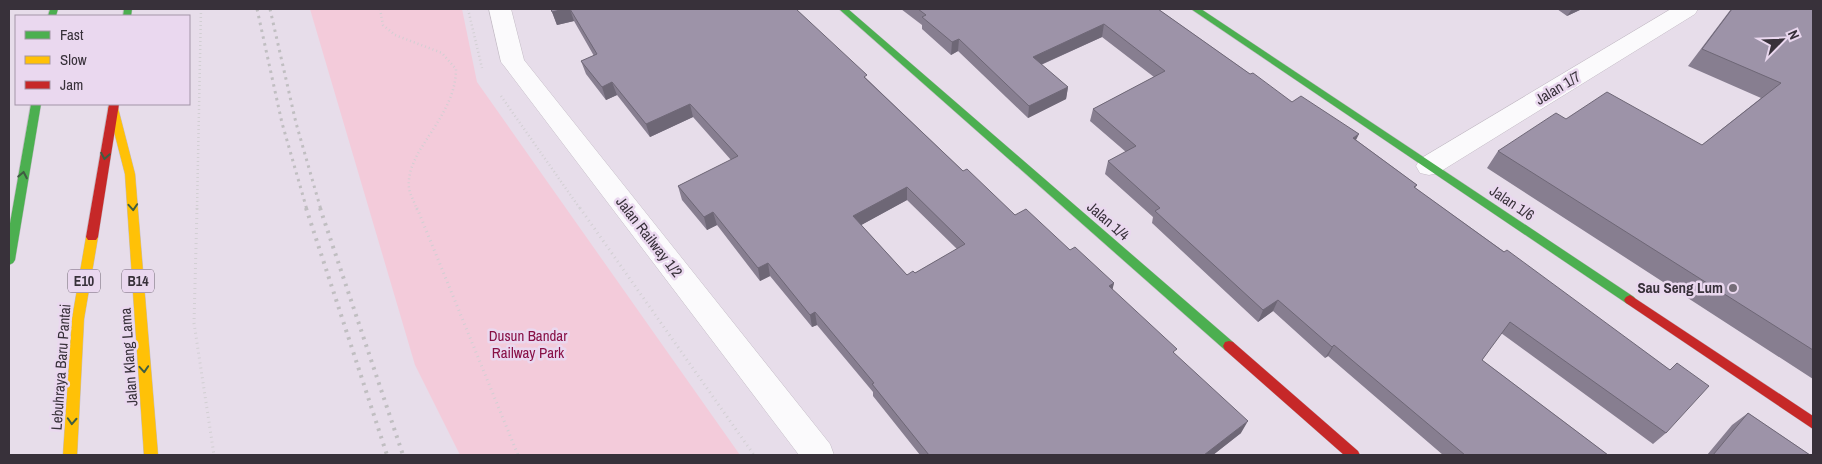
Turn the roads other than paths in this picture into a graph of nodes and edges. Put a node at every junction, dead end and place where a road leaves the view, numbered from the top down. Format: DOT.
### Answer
graph roads {
  1 [pos="500,9"];
  2 [pos="843,9"];
  3 [pos="1194,9"];
  4 [pos="1688,9"];
  5 [pos="36,105"];
  6 [pos="114,106"];
  7 [pos="1429,166"];
  8 [pos="14,223"];
  9 [pos="9,237"];
  10 [pos="9,260"];
  11 [pos="1813,422"];
  12 [pos="70,455"];
  13 [pos="151,455"];
  14 [pos="818,455"];
  15 [pos="1353,455"];
  1 -- 14 [label="street, Jalan Railway 1/2"];
  2 -- 15 [label="main road, Jalan 1/4"];
  3 -- 7 [label="main road, Jalan 1/6"];
  4 -- 7 [label="street, Jalan 1/7"];
  8 -- 5 [label="main road, one-way"];
  6 -- 12 [label="main road, Lebuhraya Baru Pantai / E10, one-way"];
  6 -- 13 [label="main road, Jalan Klang Lama / B14, one-way"];
  7 -- 11 [label="main road, Jalan 1/6"];
  8 -- 9 [label="main road"];
  8 -- 10 [label="main road"];
}
